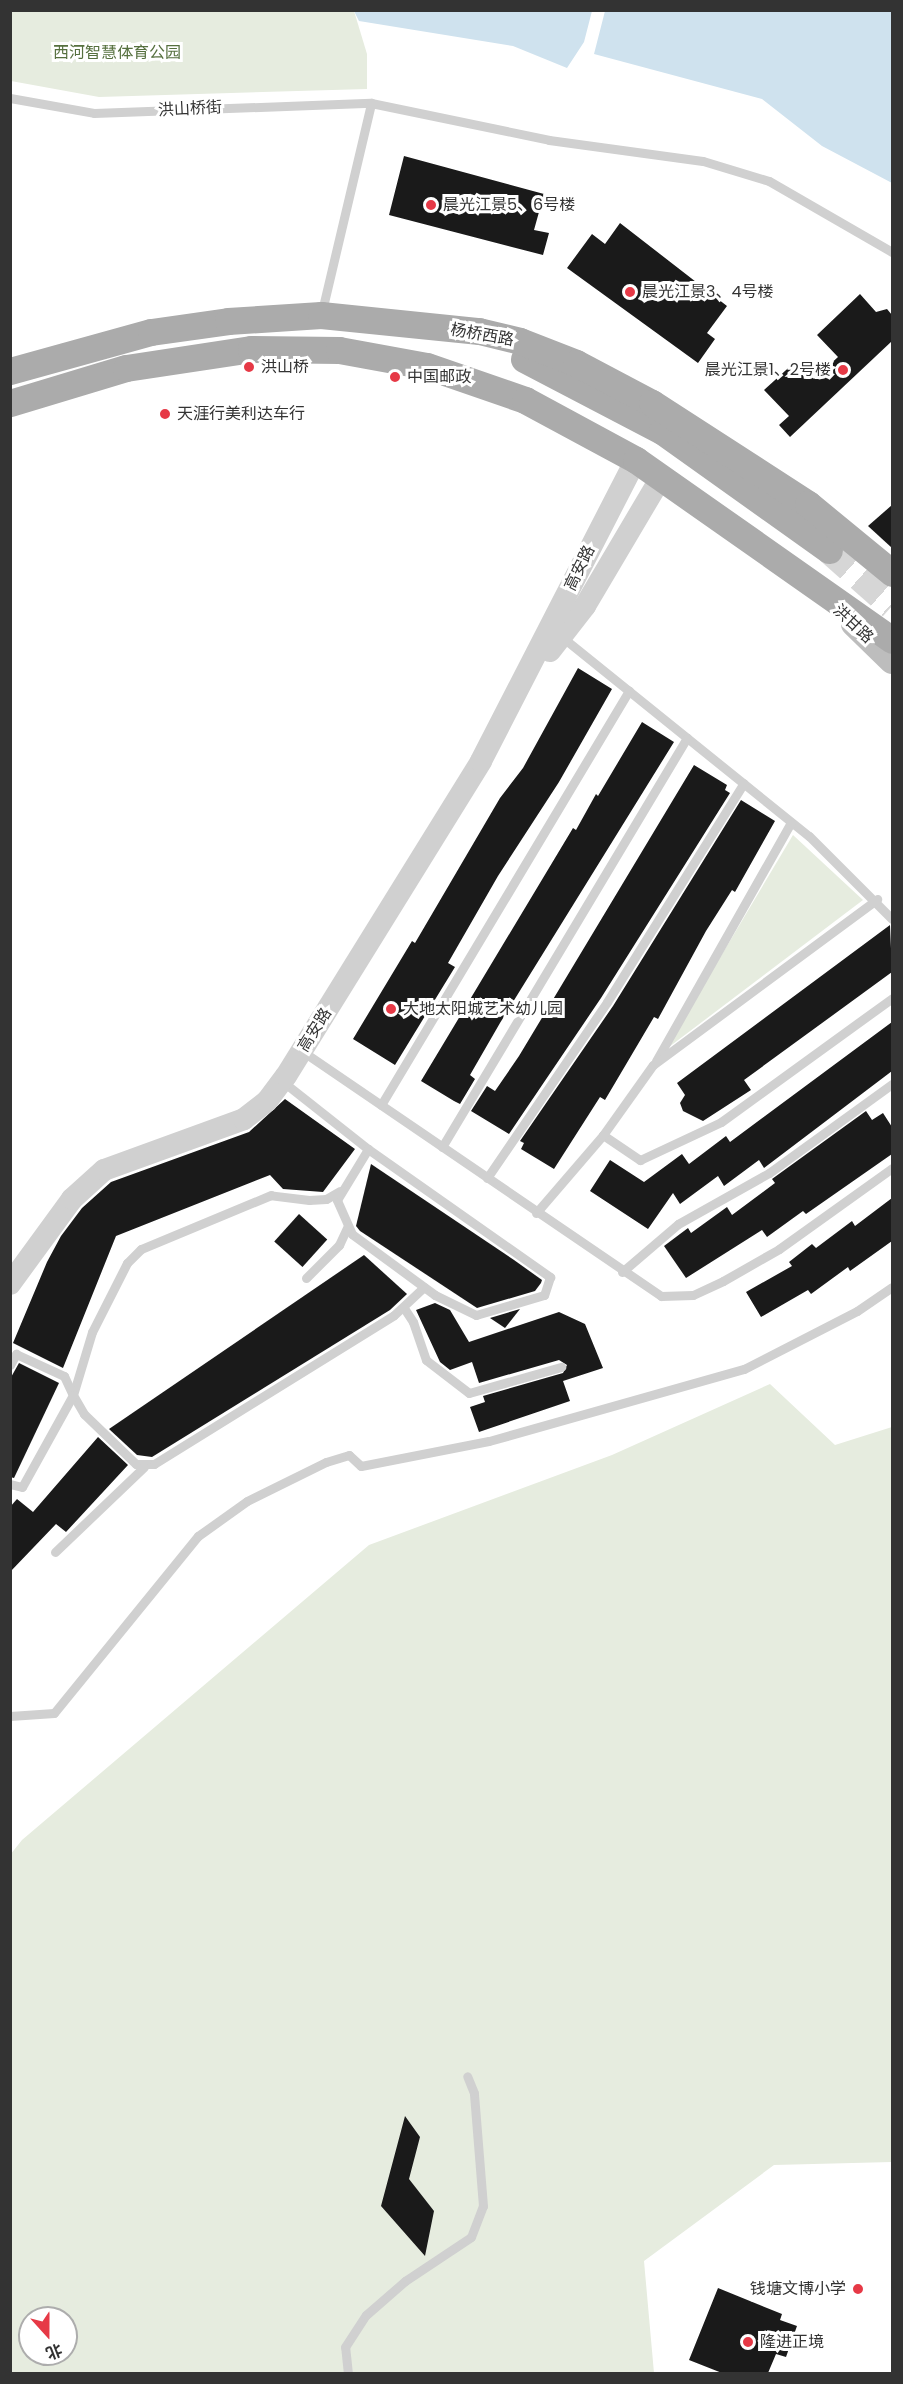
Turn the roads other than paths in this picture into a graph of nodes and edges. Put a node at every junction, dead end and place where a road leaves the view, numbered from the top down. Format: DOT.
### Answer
graph roads {
  1 [pos="10,98"];
  2 [pos="370,103"];
  3 [pos="892,252"];
  4 [pos="321,315"];
  5 [pos="399,325"];
  6 [pos="10,371"];
  7 [pos="10,403"];
  8 [pos="636,460"];
  9 [pos="662,476"];
  10 [pos="829,550"];
  11 [pos="892,573"];
  12 [pos="814,587"];
  13 [pos="562,637"];
  14 [pos="892,640"];
  15 [pos="892,661"];
  16 [pos="527,677"];
  17 [pos="629,691"];
  18 [pos="687,738"];
  19 [pos="744,783"];
  20 [pos="791,822"];
  21 [pos="877,899"];
  22 [pos="892,919"];
  23 [pos="892,998"];
  24 [pos="302,1051"];
  25 [pos="653,1065"];
  26 [pos="282,1082"];
  27 [pos="892,1084"];
  28 [pos="381,1105"];
  29 [pos="603,1135"];
  30 [pos="442,1147"];
  31 [pos="368,1149"];
  32 [pos="892,1168"];
  33 [pos="487,1178"];
  34 [pos="340,1191"];
  35 [pos="537,1213"];
  36 [pos="348,1226"];
  37 [pos="622,1272"];
  38 [pos="306,1278"];
  39 [pos="10,1284"];
  40 [pos="424,1287"];
  41 [pos="892,1287"];
  42 [pos="404,1308"];
  43 [pos="10,1365"];
  44 [pos="561,1367"];
  45 [pos="73,1395"];
  46 [pos="144,1467"];
  47 [pos="10,1484"];
  48 [pos="55,1552"];
  49 [pos="10,1716"];
  50 [pos="467,2076"];
  51 [pos="348,2373"];
  1 -- 2 [label="lane, 洪山桥街"];
  2 -- 3 [label="lane, 洪山桥街"];
  2 -- 4 [label="lane"];
  4 -- 5 [label="main road, 杨桥西路"];
  4 -- 6 [label="main road, 杨桥西路"];
  5 -- 10 [label="main road"];
  5 -- 11 [label="main road, 杨桥西路"];
  7 -- 8 [label="main road"];
  8 -- 9 [label="main road"];
  8 -- 16 [label="street, 高安路"];
  9 -- 12 [label="main road"];
  9 -- 13 [label="street, 高安路"];
  12 -- 14 [label="main road"];
  12 -- 15 [label="main road, 洪甘路"];
  13 -- 16 [label="street, 高安路"];
  13 -- 17 [label="lane"];
  16 -- 24 [label="street, 高安路"];
  17 -- 18 [label="lane"];
  17 -- 28 [label="lane"];
  18 -- 19 [label="lane"];
  18 -- 30 [label="lane"];
  19 -- 20 [label="lane"];
  19 -- 33 [label="lane"];
  20 -- 21 [label="lane"];
  20 -- 25 [label="lane"];
  21 -- 22 [label="lane"];
  21 -- 25 [label="lane"];
  23 -- 29 [label="lane"];
  24 -- 26 [label="street, 高安路"];
  24 -- 28 [label="lane"];
  25 -- 29 [label="lane"];
  26 -- 31 [label="lane"];
  26 -- 39 [label="street, 高安路"];
  27 -- 37 [label="lane"];
  28 -- 30 [label="lane"];
  29 -- 35 [label="lane"];
  30 -- 33 [label="lane"];
  31 -- 34 [label="lane"];
  31 -- 40 [label="lane"];
  32 -- 37 [label="lane"];
  33 -- 35 [label="lane"];
  34 -- 36 [label="lane"];
  34 -- 45 [label="lane"];
  35 -- 37 [label="lane"];
  36 -- 38 [label="lane"];
  36 -- 40 [label="lane"];
  40 -- 42 [label="lane"];
  41 -- 49 [label="lane"];
  42 -- 44 [label="lane"];
  42 -- 46 [label="lane"];
  43 -- 45 [label="lane"];
  45 -- 46 [label="lane"];
  45 -- 47 [label="lane"];
  46 -- 48 [label="lane"];
  50 -- 51 [label="lane"];
}
